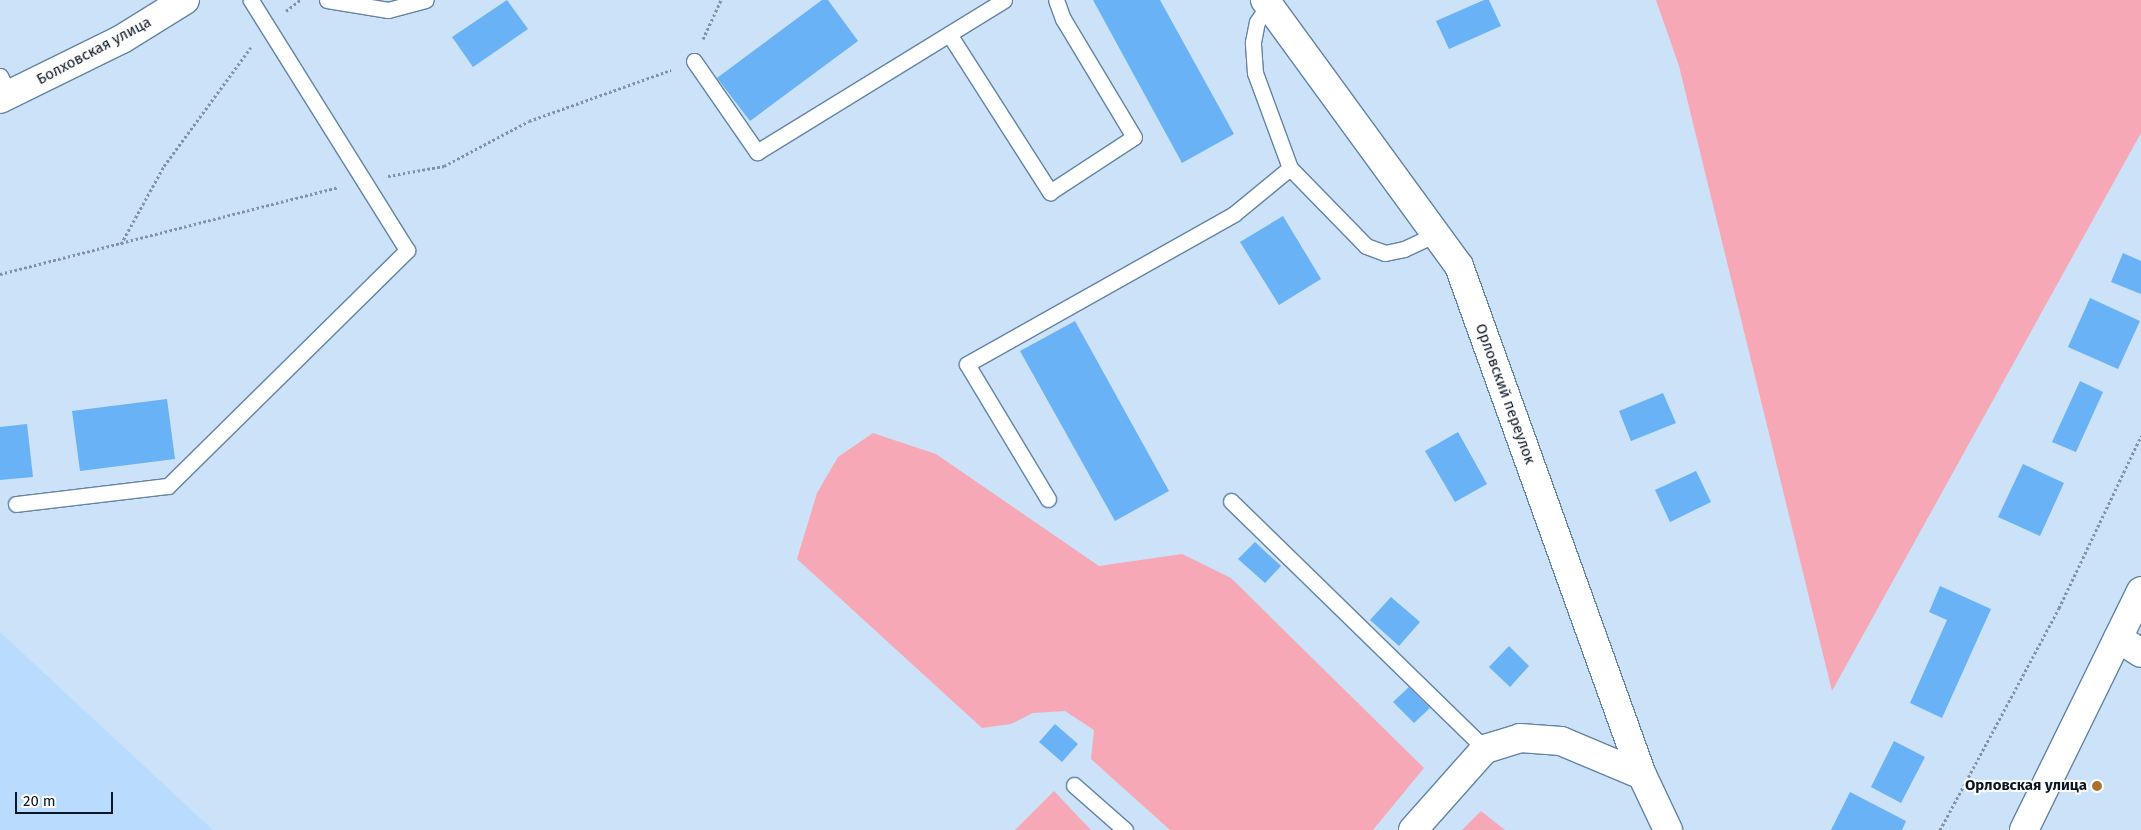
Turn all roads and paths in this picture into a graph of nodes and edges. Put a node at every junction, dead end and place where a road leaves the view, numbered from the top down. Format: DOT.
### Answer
graph roads {
  1 [pos="185,0"];
  2 [pos="251,0"];
  3 [pos="300,0"];
  4 [pos="327,0"];
  5 [pos="426,0"];
  6 [pos="1004,0"];
  7 [pos="1056,0"];
  8 [pos="1267,2"];
  9 [pos="266,26"];
  10 [pos="949,34"];
  11 [pos="694,61"];
  12 [pos="3,90"];
  13 [pos="1290,168"];
  14 [pos="1436,234"];
  15 [pos="121,245"];
  16 [pos="2141,436"];
  17 [pos="1048,500"];
  18 [pos="1231,501"];
  19 [pos="16,504"];
  20 [pos="2141,591"];
  21 [pos="2118,638"];
  22 [pos="2141,653"];
  23 [pos="1485,749"];
  24 [pos="1642,775"];
  25 [pos="1074,785"];
  26 [pos="1125,830"];
  27 [pos="1413,830"];
  28 [pos="1668,830"];
  29 [pos="1940,830"];
  30 [pos="2024,830"];
  1 -- 12 [label="street, Болховская улица"];
  2 -- 9 [label="lane"];
  3 -- 9 [label="path"];
  4 -- 5 [label="lane"];
  6 -- 10 [label="lane"];
  7 -- 10 [label="lane"];
  8 -- 13 [label="lane"];
  8 -- 14 [label="street, Орловский переулок"];
  9 -- 15 [label="path"];
  9 -- 19 [label="lane"];
  10 -- 11 [label="lane"];
  13 -- 14 [label="lane"];
  13 -- 17 [label="lane"];
  14 -- 24 [label="street, Орловский переулок"];
  16 -- 29 [label="path"];
  18 -- 23 [label="lane"];
  20 -- 21 [label="street"];
  21 -- 22 [label="street"];
  21 -- 30 [label="street"];
  23 -- 24 [label="street"];
  23 -- 27 [label="street"];
  24 -- 28 [label="street, Орловский переулок"];
  25 -- 26 [label="lane"];
}
